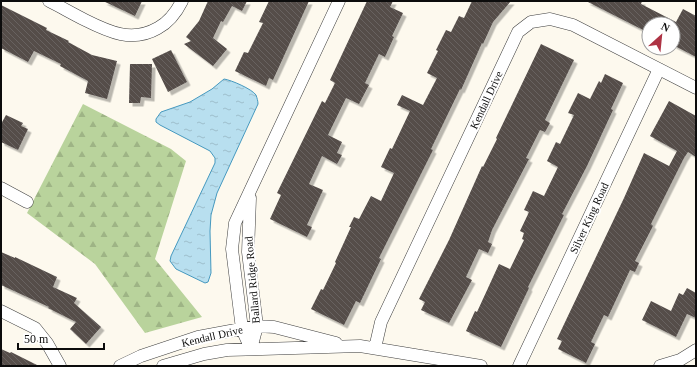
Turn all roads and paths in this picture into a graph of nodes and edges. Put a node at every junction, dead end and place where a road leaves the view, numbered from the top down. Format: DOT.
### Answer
graph roads {
  1 [pos="49,1"];
  2 [pos="182,1"];
  3 [pos="339,1"];
  4 [pos="660,69"];
  5 [pos="696,88"];
  6 [pos="1,188"];
  7 [pos="250,192"];
  8 [pos="27,202"];
  9 [pos="1,312"];
  10 [pos="257,326"];
  11 [pos="242,329"];
  12 [pos="353,347"];
  13 [pos="375,348"];
  14 [pos="251,349"];
  15 [pos="696,350"];
  16 [pos="60,366"];
  17 [pos="120,366"];
  18 [pos="163,366"];
  19 [pos="481,366"];
  20 [pos="519,366"];
  21 [pos="660,366"];
  1 -- 2 [label="street"];
  3 -- 7 [label="street"];
  4 -- 5 [label="street, Kendall Drive"];
  4 -- 13 [label="street, Kendall Drive"];
  4 -- 20 [label="street, Silver King Road"];
  6 -- 8 [label="street"];
  7 -- 10 [label="street, Ballard Ridge Road"];
  7 -- 11 [label="street, Ballard Ridge Road"];
  9 -- 16 [label="street"];
  10 -- 11 [label="street, Kendall Drive"];
  10 -- 12 [label="street, Kendall Drive"];
  10 -- 14 [label="street, Ballard Ridge Road"];
  11 -- 14 [label="street, Ballard Ridge Road"];
  11 -- 17 [label="street, Kendall Drive"];
  12 -- 13 [label="street, Kendall Drive"];
  12 -- 14 [label="street, Kendall Drive"];
  13 -- 19 [label="street, Kendall Drive"];
  14 -- 18 [label="street, Kendall Drive"];
  15 -- 21 [label="street"];
}
